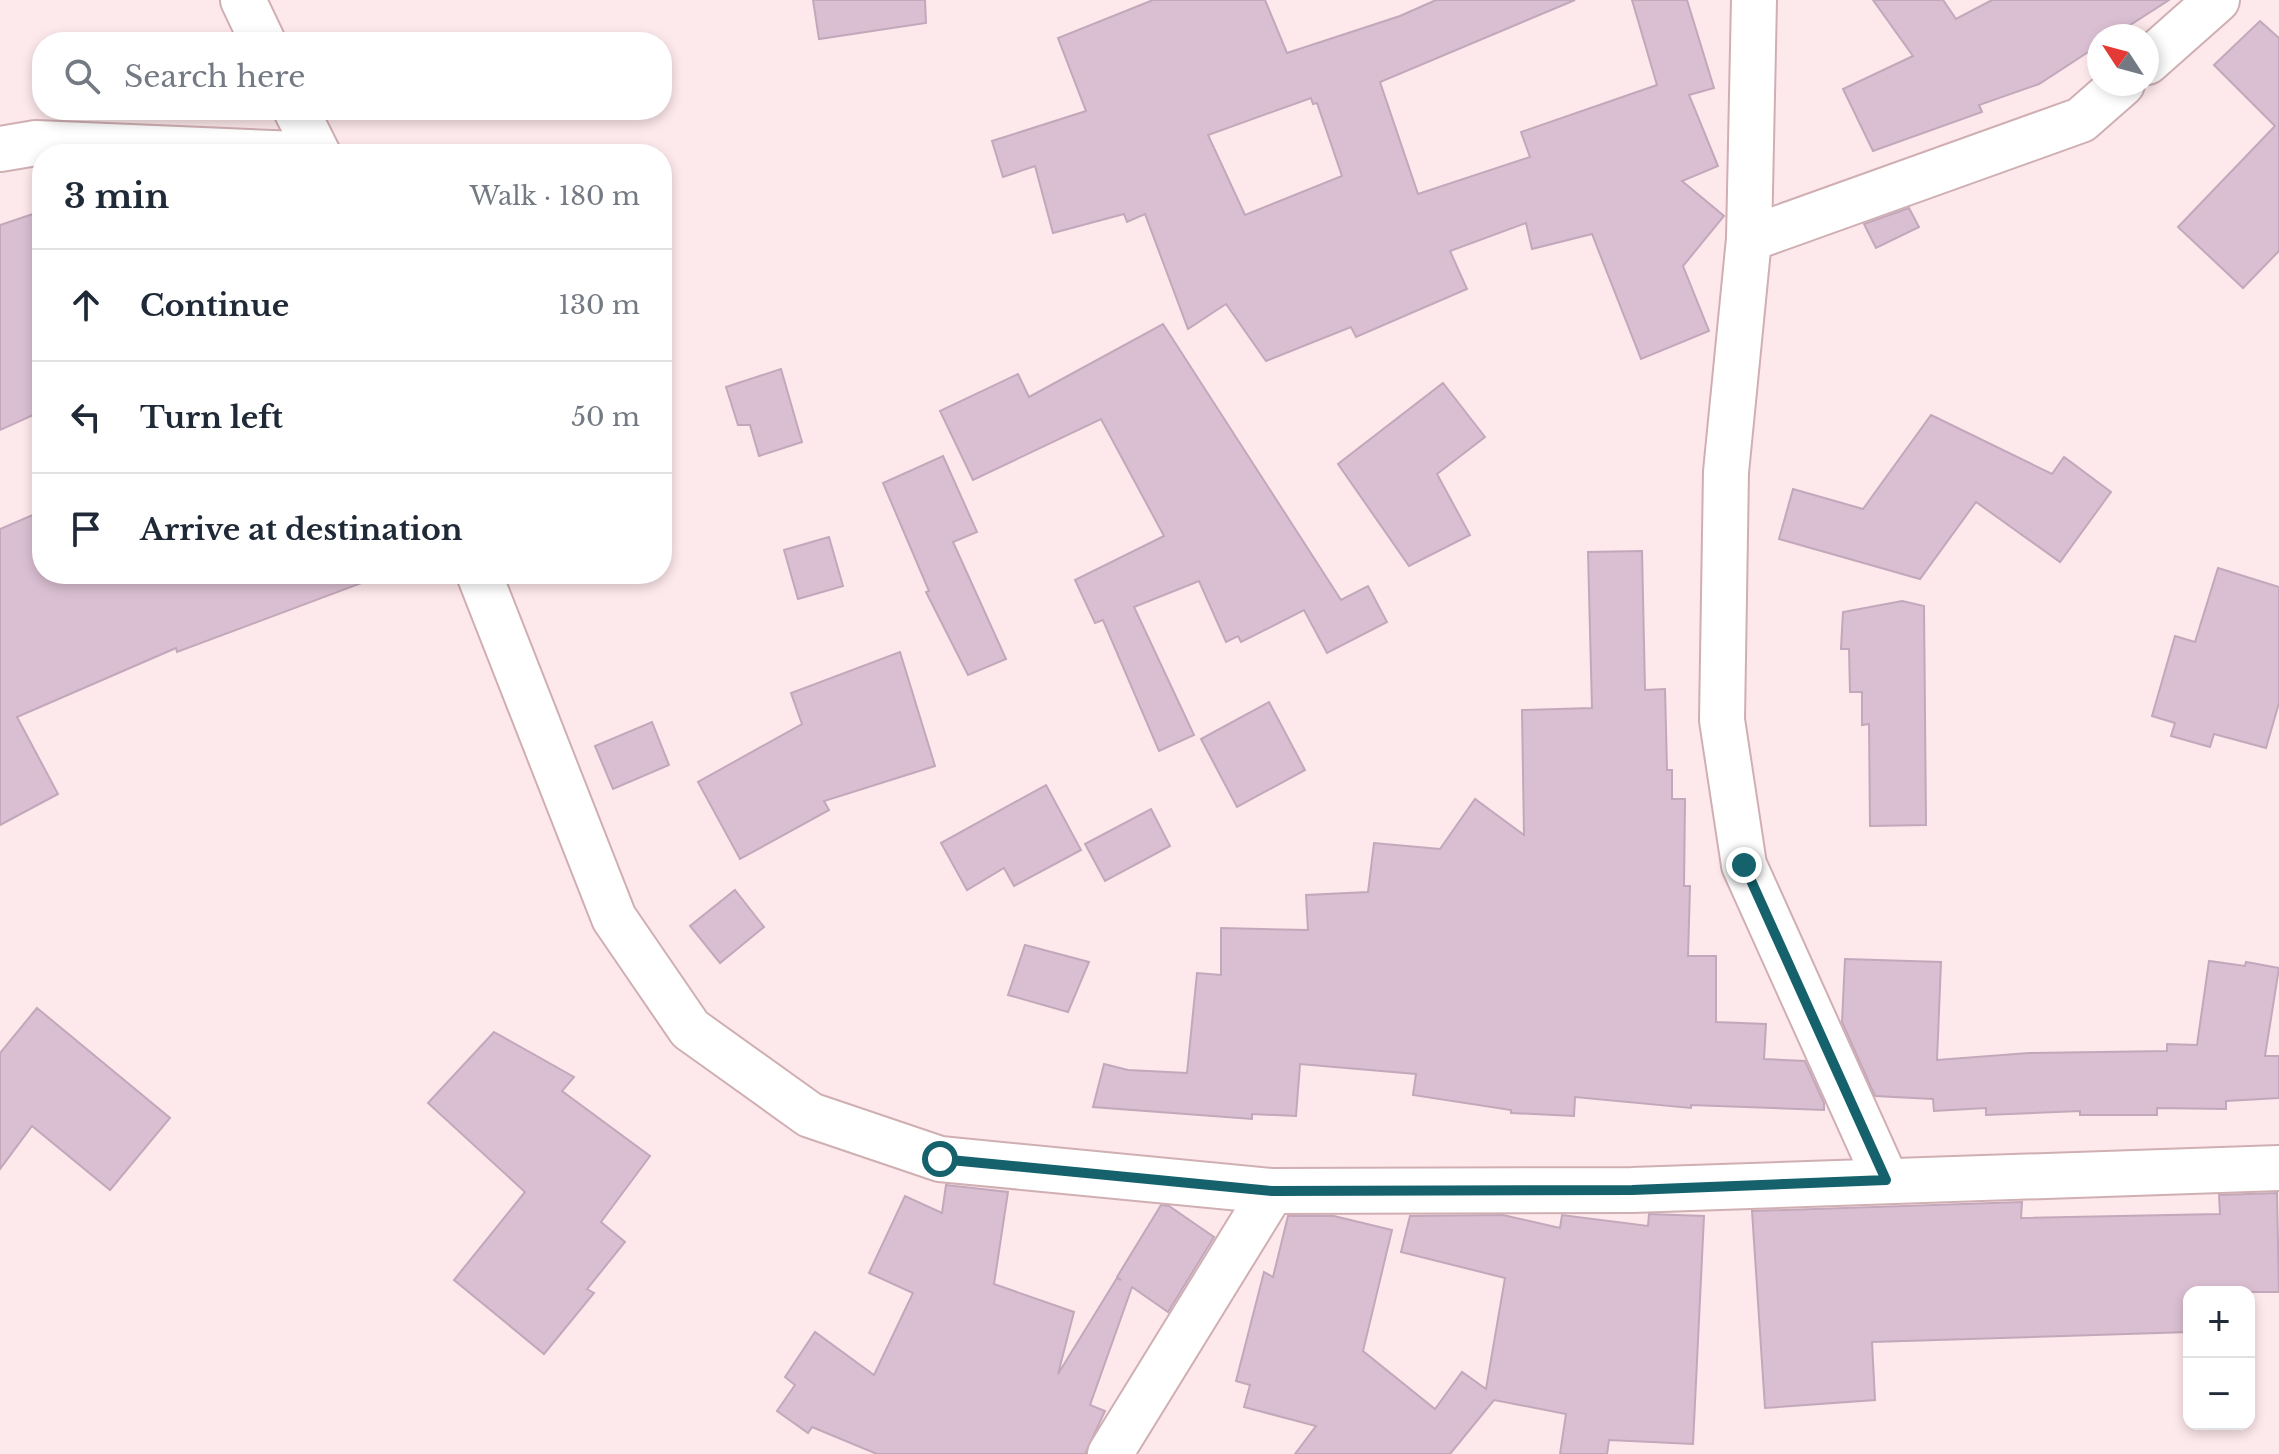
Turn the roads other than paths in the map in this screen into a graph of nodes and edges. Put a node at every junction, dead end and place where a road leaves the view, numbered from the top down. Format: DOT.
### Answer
graph roads {
  1 [pos="243,0"];
  2 [pos="1754,0"];
  3 [pos="2217,0"];
  4 [pos="258,32"];
  5 [pos="2159,51"];
  6 [pos="2108,96"];
  7 [pos="301,120"];
  8 [pos="60,144"];
  9 [pos="313,144"];
  10 [pos="0,149"];
  11 [pos="1749,239"];
  12 [pos="483,584"];
  13 [pos="2279,1168"];
  14 [pos="1886,1180"];
  15 [pos="1272,1191"];
  16 [pos="1110,1454"];
  1 -- 4 [label="street"];
  2 -- 11 [label="street"];
  3 -- 5 [label="street"];
  6 -- 11 [label="street"];
  7 -- 9 [label="street"];
  8 -- 10 [label="street"];
  11 -- 14 [label="street"];
  12 -- 15 [label="street"];
  13 -- 14 [label="street"];
  14 -- 15 [label="street"];
  15 -- 16 [label="street"];
}
